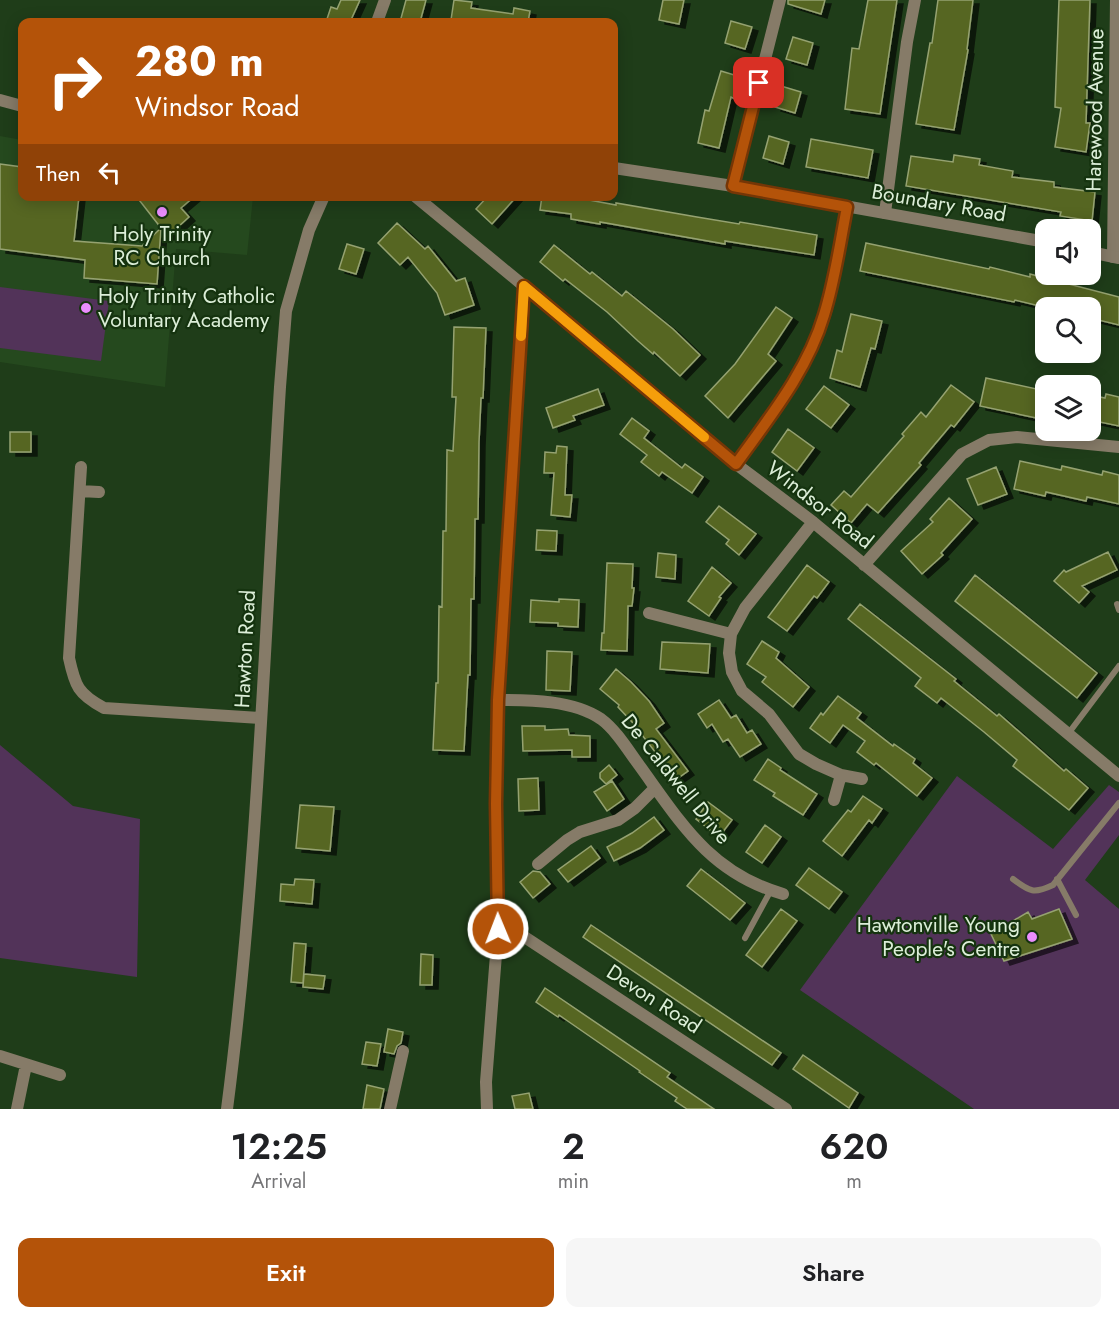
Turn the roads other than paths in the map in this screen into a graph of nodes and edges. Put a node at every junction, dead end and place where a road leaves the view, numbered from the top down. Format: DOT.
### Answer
graph roads {
  1 [pos="385,0"];
  2 [pos="780,0"];
  3 [pos="915,0"];
  4 [pos="1116,0"];
  5 [pos="378,18"];
  6 [pos="0,100"];
  7 [pos="18,105"];
  8 [pos="618,169"];
  9 [pos="733,186"];
  10 [pos="322,201"];
  11 [pos="421,201"];
  12 [pos="847,207"];
  13 [pos="885,213"];
  14 [pos="1035,240"];
  15 [pos="1101,254"];
  16 [pos="1116,257"];
  17 [pos="524,286"];
  18 [pos="1119,447"];
  19 [pos="736,464"];
  20 [pos="81,467"];
  21 [pos="80,491"];
  22 [pos="99,492"];
  23 [pos="813,522"];
  24 [pos="864,565"];
  25 [pos="649,613"];
  26 [pos="731,634"];
  27 [pos="1119,666"];
  28 [pos="498,700"];
  29 [pos="261,718"];
  30 [pos="1068,734"];
  31 [pos="841,775"];
  32 [pos="1119,776"];
  33 [pos="862,779"];
  34 [pos="656,788"];
  35 [pos="834,801"];
  36 [pos="1119,803"];
  37 [pos="538,864"];
  38 [pos="1013,879"];
  39 [pos="1057,879"];
  40 [pos="777,892"];
  41 [pos="1076,915"];
  42 [pos="498,929"];
  43 [pos="745,938"];
  44 [pos="403,1051"];
  45 [pos="0,1056"];
  46 [pos="26,1065"];
  47 [pos="60,1075"];
  48 [pos="17,1109"];
  49 [pos="227,1109"];
  50 [pos="390,1109"];
  51 [pos="488,1109"];
  52 [pos="786,1109"];
  1 -- 5 [label="street"];
  2 -- 9 [label="street"];
  3 -- 13 [label="street"];
  4 -- 16 [label="street, Harewood Avenue"];
  6 -- 7 [label="street"];
  8 -- 9 [label="street, Boundary Road"];
  9 -- 12 [label="street, Boundary Road"];
  10 -- 29 [label="street, Hawton Road"];
  11 -- 17 [label="street, Windsor Road"];
  12 -- 13 [label="street, Boundary Road"];
  12 -- 19 [label="street"];
  13 -- 14 [label="street, Boundary Road"];
  15 -- 16 [label="street"];
  17 -- 19 [label="street, Windsor Road"];
  17 -- 28 [label="street"];
  18 -- 24 [label="street"];
  19 -- 23 [label="street, Windsor Road"];
  20 -- 21 [label="street"];
  21 -- 22 [label="street"];
  21 -- 29 [label="street"];
  23 -- 24 [label="street, Windsor Road"];
  23 -- 26 [label="street"];
  24 -- 30 [label="street, Windsor Road"];
  25 -- 26 [label="street"];
  26 -- 31 [label="street"];
  27 -- 30 [label="lane"];
  28 -- 34 [label="street, De Caldwell Drive"];
  28 -- 42 [label="street"];
  29 -- 49 [label="street, Hawton Road"];
  30 -- 32 [label="street, Windsor Road"];
  31 -- 33 [label="street"];
  31 -- 35 [label="street"];
  34 -- 37 [label="street"];
  34 -- 40 [label="street, De Caldwell Drive"];
  36 -- 39 [label="lane"];
  38 -- 39 [label="lane"];
  39 -- 41 [label="lane"];
  40 -- 43 [label="lane"];
  42 -- 51 [label="street"];
  42 -- 52 [label="street, Devon Road"];
  44 -- 50 [label="street"];
  45 -- 46 [label="street"];
  46 -- 47 [label="street"];
  46 -- 48 [label="street"];
}
